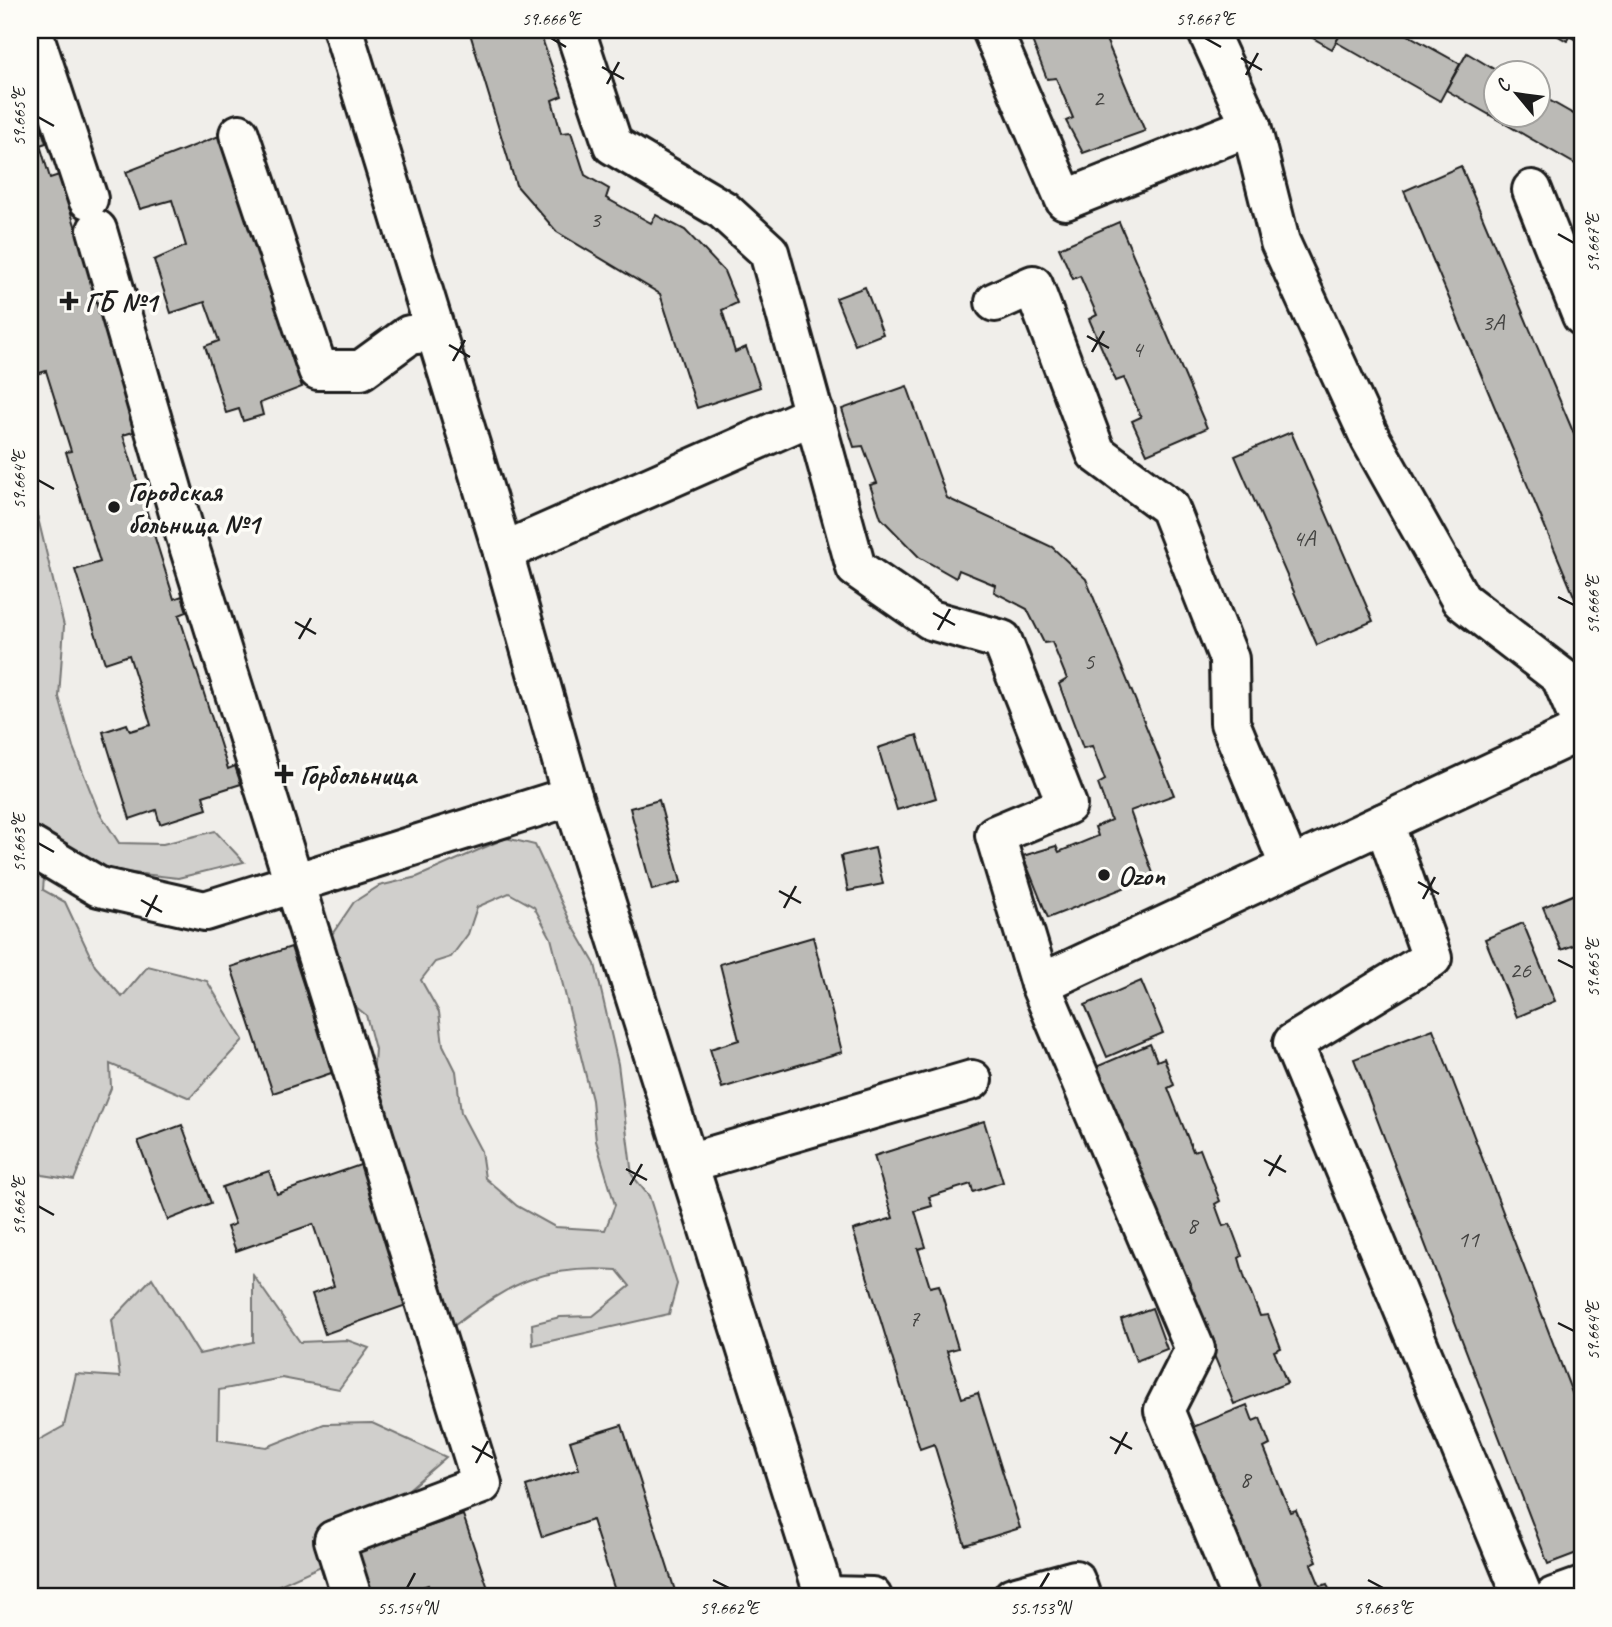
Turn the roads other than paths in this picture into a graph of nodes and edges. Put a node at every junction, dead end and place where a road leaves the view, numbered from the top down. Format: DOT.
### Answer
graph roads {
  1 [pos="32,30"];
  2 [pos="343,30"];
  3 [pos="575,30"];
  4 [pos="992,30"];
  5 [pos="1207,30"];
  6 [pos="1251,126"];
  7 [pos="239,134"];
  8 [pos="1532,190"];
  9 [pos="995,302"];
  10 [pos="1582,316"];
  11 [pos="435,332"];
  12 [pos="815,414"];
  13 [pos="503,552"];
  14 [pos="1582,728"];
  15 [pos="572,796"];
  16 [pos="1384,823"];
  17 [pos="30,846"];
  18 [pos="1290,867"];
  19 [pos="293,884"];
  20 [pos="1040,984"];
  21 [pos="972,1080"];
  22 [pos="688,1163"];
  23 [pos="352,1597"];
  24 [pos="825,1597"];
  25 [pos="872,1597"];
  26 [pos="1013,1597"];
  27 [pos="1081,1597"];
  28 [pos="1241,1597"];
  29 [pos="1523,1597"];
  1 -- 19 [label="street"];
  2 -- 11 [label="street"];
  3 -- 12 [label="street"];
  4 -- 6 [label="street"];
  5 -- 6 [label="street"];
  6 -- 14 [label="street"];
  7 -- 11 [label="street"];
  8 -- 10 [label="street"];
  9 -- 18 [label="street"];
  11 -- 13 [label="street"];
  12 -- 13 [label="street"];
  12 -- 20 [label="street"];
  13 -- 15 [label="street"];
  14 -- 16 [label="street"];
  15 -- 19 [label="street"];
  15 -- 22 [label="street"];
  16 -- 18 [label="street"];
  16 -- 29 [label="street"];
  17 -- 19 [label="street"];
  18 -- 20 [label="street"];
  19 -- 23 [label="street"];
  20 -- 28 [label="street"];
  21 -- 22 [label="street"];
  22 -- 24 [label="street"];
  24 -- 25 [label="street"];
  26 -- 27 [label="street"];
}
